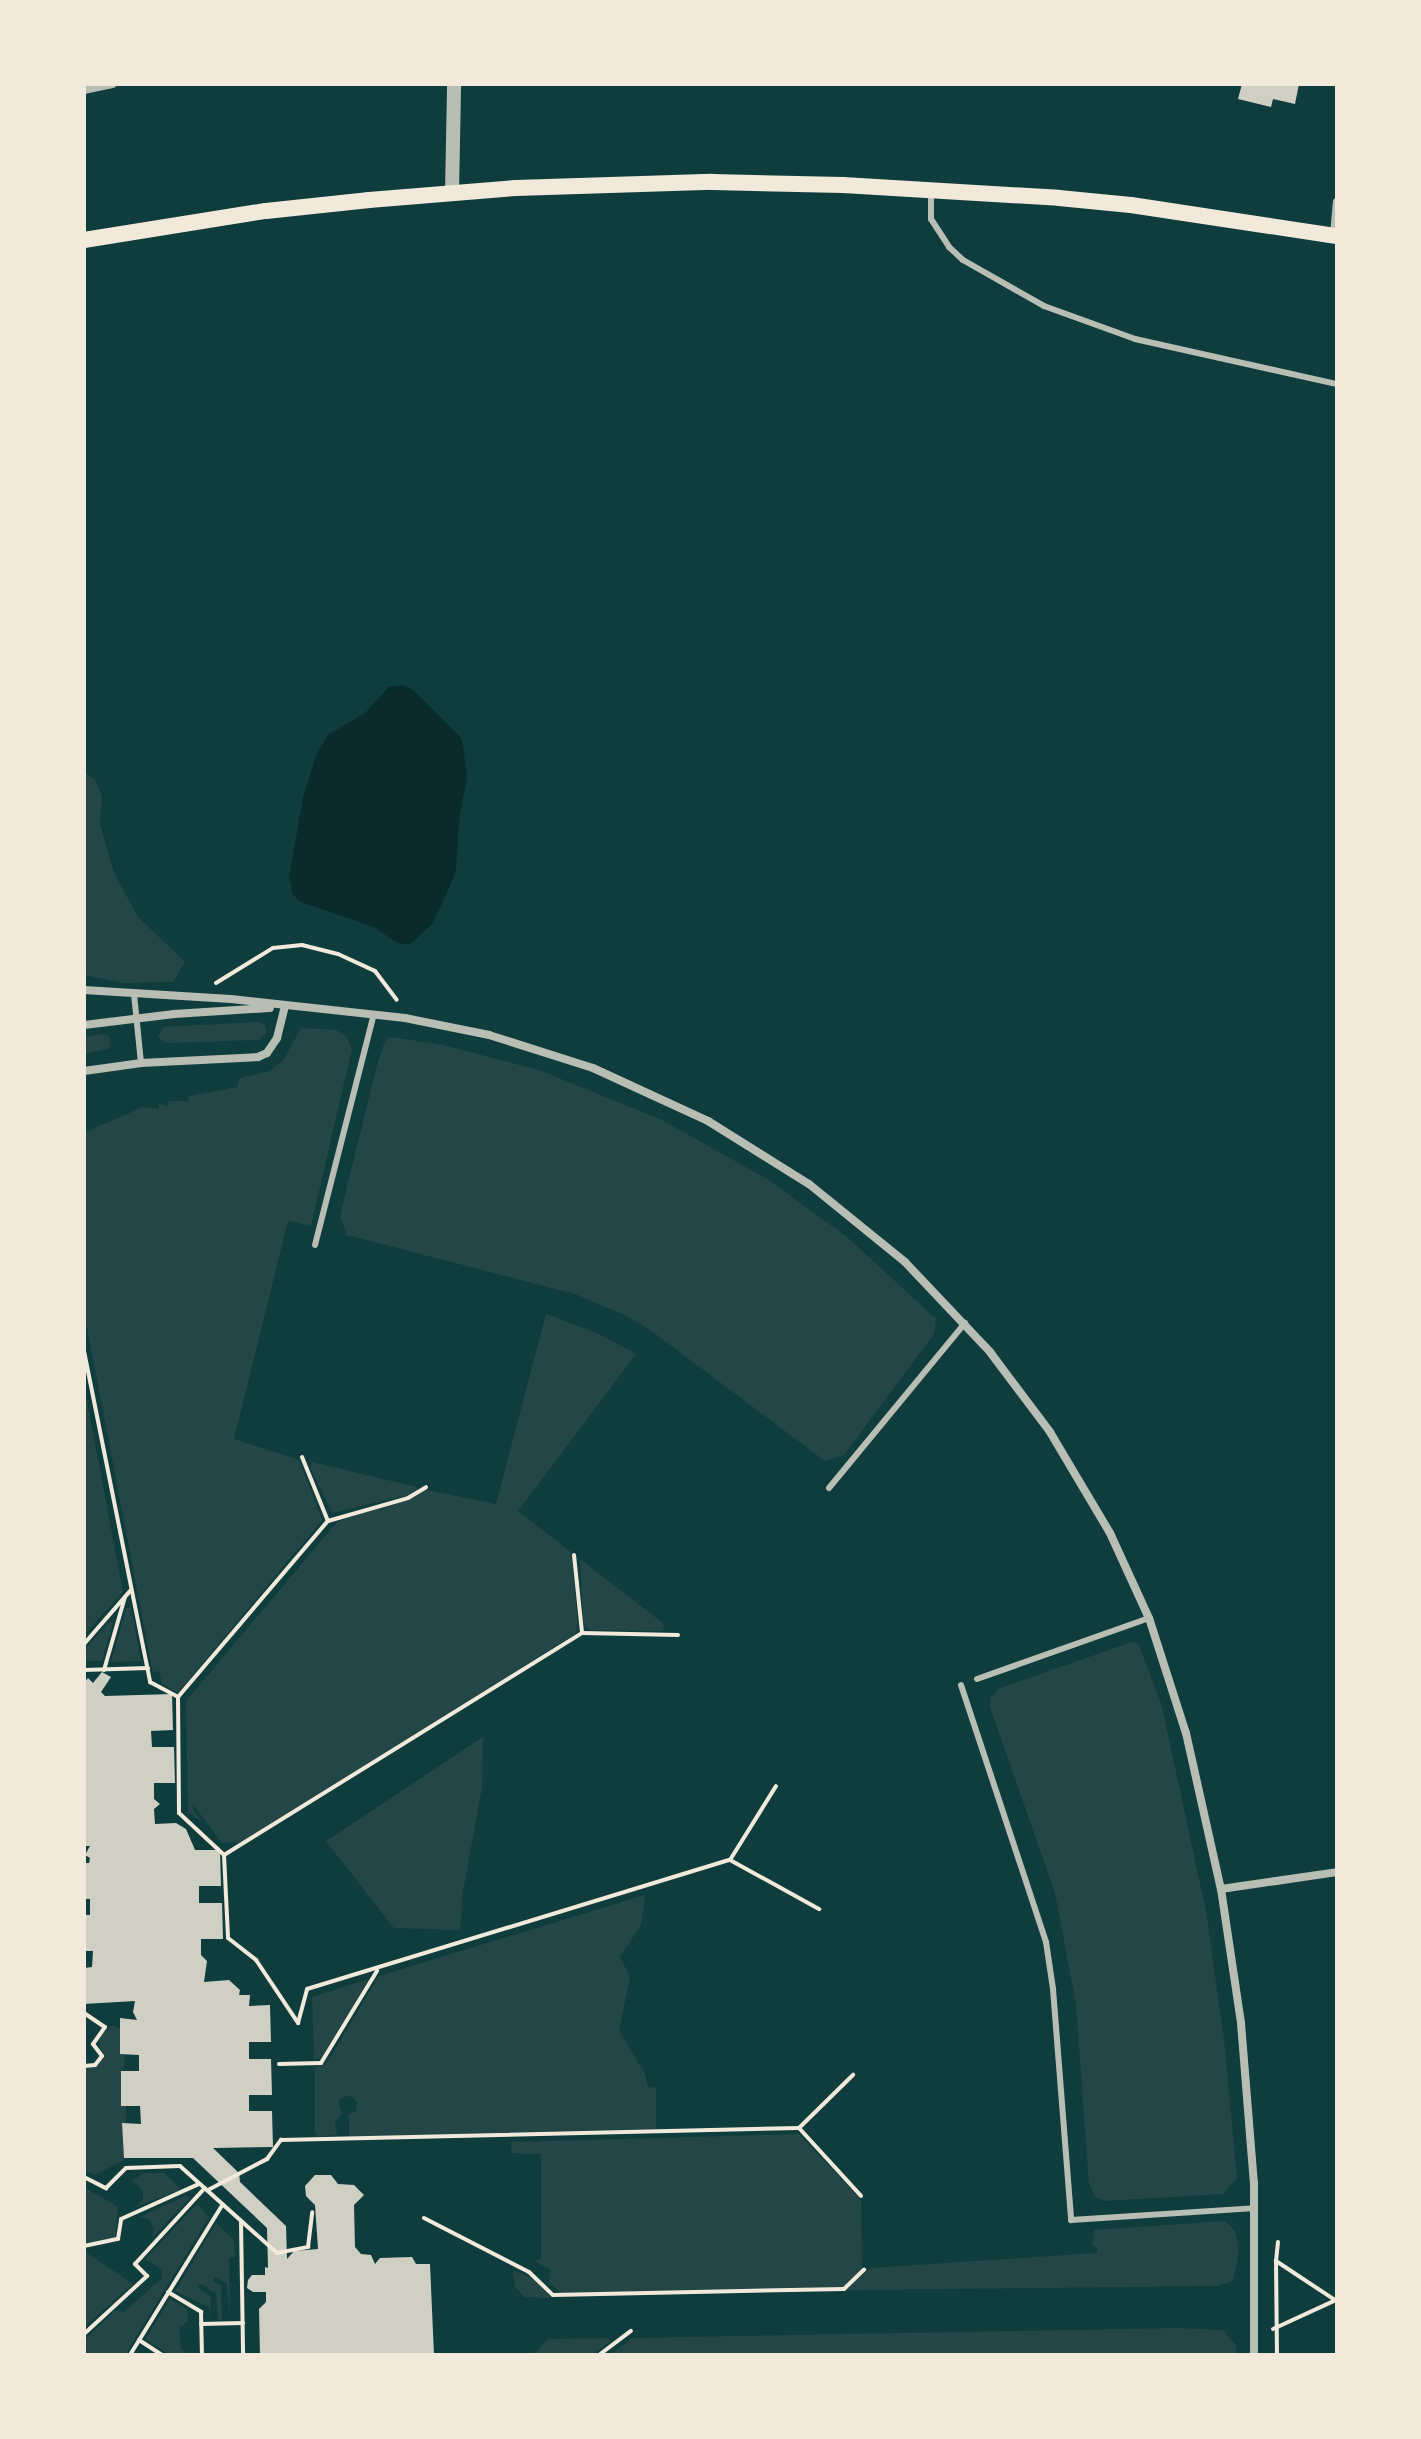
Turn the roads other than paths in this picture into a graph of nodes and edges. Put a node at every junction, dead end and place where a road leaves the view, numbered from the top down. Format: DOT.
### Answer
graph roads {
  1 [pos="112,84"];
  2 [pos="454,84"];
  3 [pos="84,90"];
  4 [pos="931,189"];
  5 [pos="452,193"];
  6 [pos="1337,202"];
  7 [pos="1336,236"];
  8 [pos="84,240"];
  9 [pos="1337,384"];
  10 [pos="84,990"];
  11 [pos="134,994"];
  12 [pos="285,1007"];
  13 [pos="374,1014"];
  14 [pos="136,1018"];
  15 [pos="84,1025"];
  16 [pos="141,1063"];
  17 [pos="84,1071"];
  18 [pos="315,1245"];
  19 [pos="965,1323"];
  20 [pos="829,1488"];
  21 [pos="1149,1618"];
  22 [pos="977,1679"];
  23 [pos="961,1685"];
  24 [pos="1337,1872"];
  25 [pos="1221,1889"];
  26 [pos="1255,2208"];
  27 [pos="1254,2355"];
  1 -- 3 [label="street"];
  2 -- 5 [label="street"];
  4 -- 5 [label="main road"];
  4 -- 7 [label="main road"];
  4 -- 9 [label="lane"];
  5 -- 8 [label="main road"];
  6 -- 7 [label="street"];
  10 -- 11 [label="street"];
  11 -- 12 [label="street"];
  11 -- 14 [label="lane"];
  12 -- 13 [label="street"];
  12 -- 14 [label="street"];
  12 -- 16 [label="street"];
  13 -- 18 [label="lane"];
  13 -- 19 [label="street"];
  14 -- 15 [label="street"];
  14 -- 16 [label="lane"];
  16 -- 17 [label="street"];
  19 -- 20 [label="lane"];
  19 -- 21 [label="street"];
  21 -- 22 [label="lane"];
  21 -- 25 [label="street"];
  23 -- 26 [label="lane"];
  24 -- 25 [label="street"];
  25 -- 26 [label="street"];
  26 -- 27 [label="street"];
}
